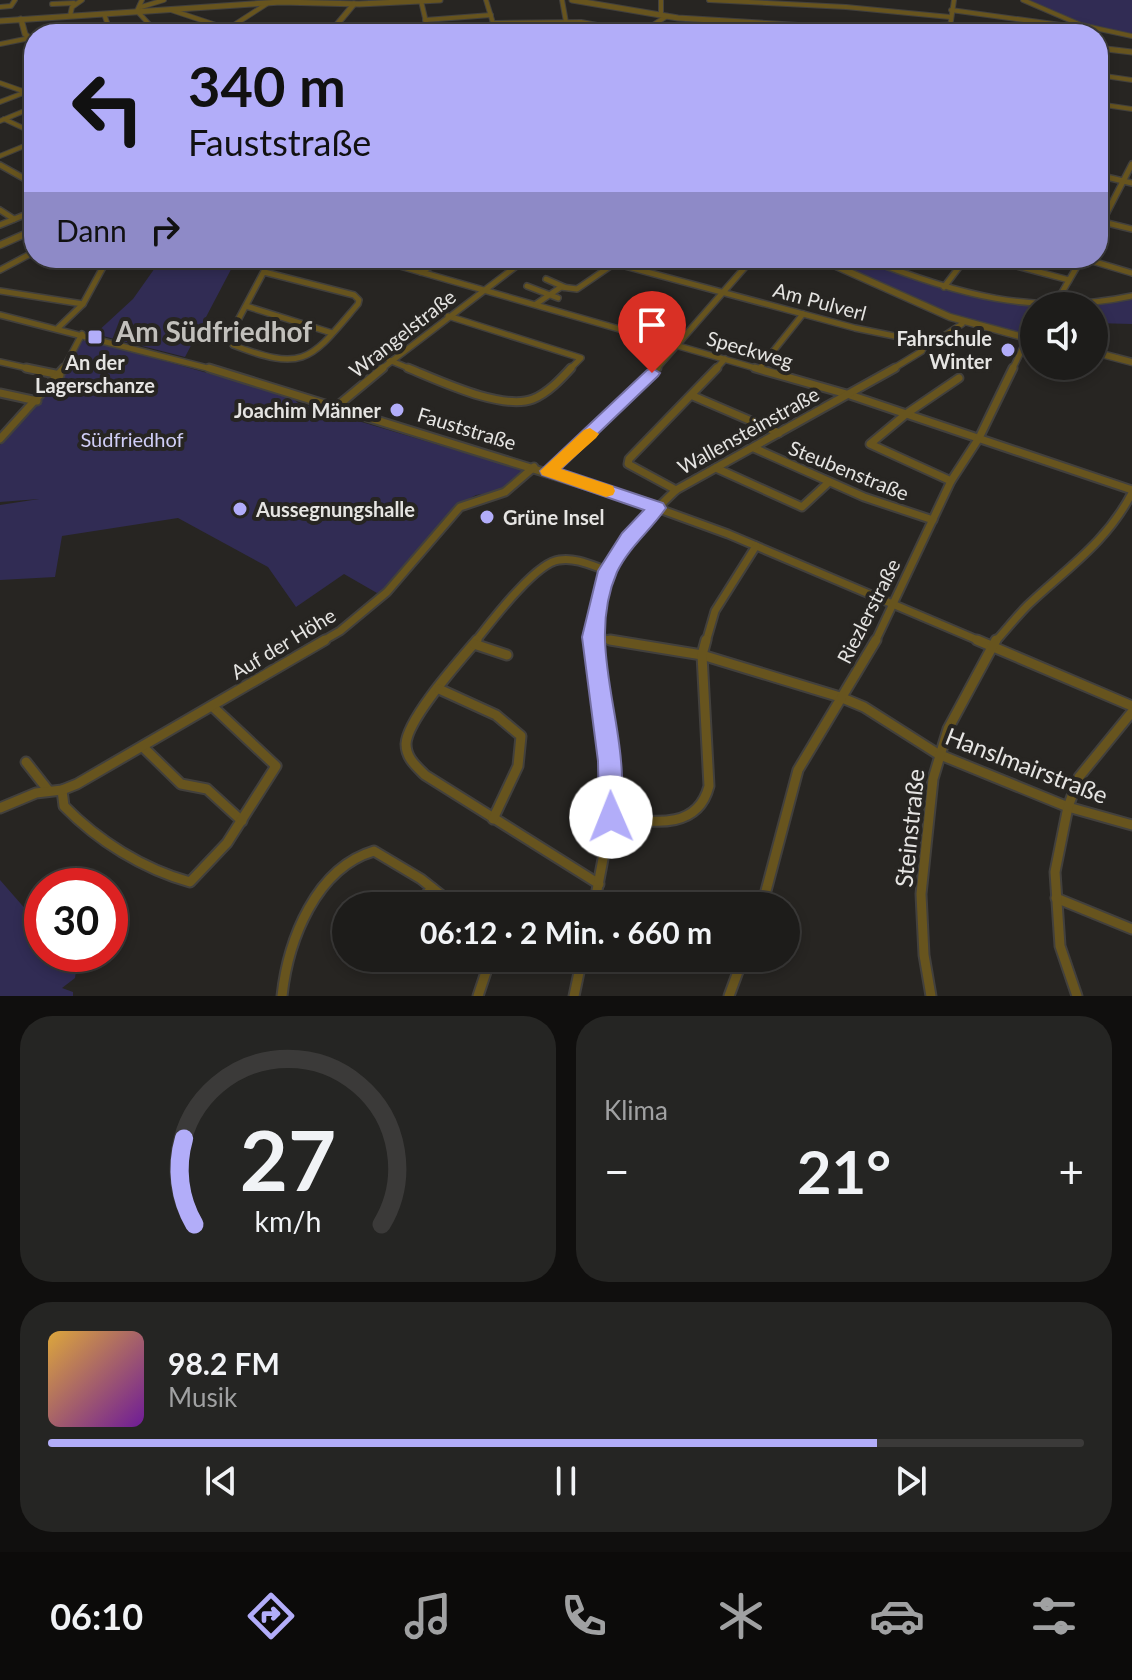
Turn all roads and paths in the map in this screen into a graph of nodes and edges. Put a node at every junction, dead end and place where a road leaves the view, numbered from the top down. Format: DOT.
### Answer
graph roads {
  1 [pos="15,0"];
  2 [pos="82,0"];
  3 [pos="142,0"];
  4 [pos="164,0"];
  5 [pos="440,0"];
  6 [pos="486,0"];
  7 [pos="562,0"];
  8 [pos="572,0"];
  9 [pos="661,0"];
  10 [pos="709,0"];
  11 [pos="1023,0"];
  12 [pos="421,1"];
  13 [pos="952,1"];
  14 [pos="357,2"];
  15 [pos="74,3"];
  16 [pos="268,3"];
  17 [pos="52,4"];
  18 [pos="11,6"];
  19 [pos="22,6"];
  20 [pos="0,7"];
  21 [pos="139,9"];
  22 [pos="171,10"];
  23 [pos="951,10"];
  24 [pos="104,14"];
  25 [pos="491,15"];
  26 [pos="70,16"];
  27 [pos="664,16"];
  28 [pos="950,17"];
  29 [pos="21,19"];
  30 [pos="29,19"];
  31 [pos="425,20"];
  32 [pos="0,21"];
  33 [pos="566,22"];
  34 [pos="493,23"];
  35 [pos="29,24"];
  36 [pos="108,24"];
  37 [pos="149,24"];
  38 [pos="213,24"];
  39 [pos="236,24"];
  40 [pos="338,24"];
  41 [pos="426,24"];
  42 [pos="564,24"];
  43 [pos="578,24"];
  44 [pos="654,24"];
  45 [pos="771,24"];
  46 [pos="951,24"];
  47 [pos="1053,24"];
  48 [pos="1079,24"];
  49 [pos="24,26"];
  50 [pos="1108,31"];
  51 [pos="1132,36"];
  52 [pos="24,40"];
  53 [pos="0,43"];
  54 [pos="1108,49"];
  55 [pos="1132,52"];
  56 [pos="1108,76"];
  57 [pos="1132,80"];
  58 [pos="0,83"];
  59 [pos="24,91"];
  60 [pos="24,93"];
  61 [pos="0,102"];
  62 [pos="1108,106"];
  63 [pos="1132,109"];
  64 [pos="24,111"];
  65 [pos="2,120"];
  66 [pos="24,129"];
  67 [pos="24,146"];
  68 [pos="0,156"];
  69 [pos="1132,164"];
  70 [pos="0,165"];
  71 [pos="24,177"];
  72 [pos="1108,177"];
  73 [pos="1124,181"];
  74 [pos="1132,183"];
  75 [pos="1108,208"];
  76 [pos="0,210"];
  77 [pos="24,215"];
  78 [pos="14,219"];
  79 [pos="1108,223"];
  80 [pos="0,225"];
  81 [pos="1132,229"];
  82 [pos="24,234"];
  83 [pos="0,245"];
  84 [pos="24,257"];
  85 [pos="1108,266"];
  86 [pos="102,268"];
  87 [pos="266,268"];
  88 [pos="407,268"];
  89 [pos="428,268"];
  90 [pos="513,268"];
  91 [pos="611,268"];
  92 [pos="633,268"];
  93 [pos="744,268"];
  94 [pos="840,268"];
  95 [pos="892,268"];
  96 [pos="958,268"];
  97 [pos="1024,268"];
  98 [pos="1076,268"];
  99 [pos="0,270"];
  100 [pos="264,272"];
  101 [pos="421,272"];
  102 [pos="1132,273"];
  103 [pos="546,279"];
  104 [pos="1069,280"];
  105 [pos="527,286"];
  106 [pos="564,287"];
  107 [pos="944,287"];
  108 [pos="483,290"];
  109 [pos="0,291"];
  110 [pos="723,292"];
  111 [pos="1062,292"];
  112 [pos="549,295"];
  113 [pos="1132,296"];
  114 [pos="558,298"];
  115 [pos="1108,299"];
  116 [pos="1020,301"];
  117 [pos="83,304"];
  118 [pos="536,304"];
  119 [pos="246,306"];
  120 [pos="803,314"];
  121 [pos="0,315"];
  122 [pos="448,316"];
  123 [pos="962,324"];
  124 [pos="58,328"];
  125 [pos="332,333"];
  126 [pos="82,334"];
  127 [pos="1020,337"];
  128 [pos="926,342"];
  129 [pos="678,345"];
  130 [pos="1108,356"];
  131 [pos="725,359"];
  132 [pos="389,360"];
  133 [pos="1020,361"];
  134 [pos="0,362"];
  135 [pos="1132,362"];
  136 [pos="759,369"];
  137 [pos="60,375"];
  138 [pos="959,378"];
  139 [pos="0,393"];
  140 [pos="850,395"];
  141 [pos="693,396"];
  142 [pos="37,401"];
  143 [pos="336,407"];
  144 [pos="906,414"];
  145 [pos="779,433"];
  146 [pos="979,438"];
  147 [pos="0,439"];
  148 [pos="754,448"];
  149 [pos="534,467"];
  150 [pos="716,468"];
  151 [pos="548,471"];
  152 [pos="951,481"];
  153 [pos="829,482"];
  154 [pos="676,490"];
  155 [pos="1132,491"];
  156 [pos="657,508"];
  157 [pos="933,520"];
  158 [pos="756,546"];
  159 [pos="608,571"];
  160 [pos="893,606"];
  161 [pos="592,637"];
  162 [pos="474,644"];
  163 [pos="990,647"];
  164 [pos="507,655"];
  165 [pos="702,655"];
  166 [pos="439,689"];
  167 [pos="840,697"];
  168 [pos="212,706"];
  169 [pos="1132,706"];
  170 [pos="1132,712"];
  171 [pos="143,747"];
  172 [pos="938,754"];
  173 [pos="26,762"];
  174 [pos="48,790"];
  175 [pos="62,790"];
  176 [pos="1068,807"];
  177 [pos="0,808"];
  178 [pos="611,817"];
  179 [pos="493,819"];
  180 [pos="242,821"];
  181 [pos="1132,825"];
  182 [pos="599,884"];
  183 [pos="432,888"];
  184 [pos="429,892"];
  185 [pos="437,892"];
  186 [pos="597,892"];
  187 [pos="766,892"];
  188 [pos="1056,898"];
  189 [pos="1132,929"];
  190 [pos="486,972"];
  191 [pos="579,972"];
  192 [pos="738,972"];
  193 [pos="282,996"];
  194 [pos="478,996"];
  195 [pos="574,996"];
  196 [pos="729,996"];
  197 [pos="931,996"];
  198 [pos="1077,996"];
  1 -- 18 [label="street"];
  2 -- 15 [label="street"];
  3 -- 21 [label="street"];
  4 -- 21 [label="street"];
  5 -- 12 [label="street"];
  6 -- 25 [label="street"];
  7 -- 33 [label="street"];
  8 -- 27 [label="street"];
  9 -- 27 [label="street"];
  10 -- 28 [label="street"];
  11 -- 48 [label="street"];
  12 -- 14 [label="street"];
  12 -- 31 [label="street"];
  13 -- 23 [label="street"];
  14 -- 16 [label="street"];
  14 -- 40 [label="street"];
  15 -- 17 [label="street"];
  15 -- 26 [label="street"];
  16 -- 22 [label="street"];
  16 -- 39 [label="street"];
  18 -- 19 [label="street"];
  18 -- 20 [label="street"];
  21 -- 22 [label="street"];
  21 -- 24 [label="street"];
  21 -- 37 [label="street"];
  22 -- 38 [label="street"];
  23 -- 28 [label="street"];
  23 -- 47 [label="street"];
  24 -- 26 [label="street"];
  24 -- 36 [label="street"];
  25 -- 31 [label="street"];
  25 -- 34 [label="street"];
  26 -- 30 [label="street"];
  27 -- 44 [label="street"];
  27 -- 45 [label="street"];
  28 -- 46 [label="street"];
  29 -- 30 [label="street"];
  29 -- 32 [label="street"];
  29 -- 49 [label="street"];
  30 -- 35 [label="street"];
  31 -- 41 [label="street"];
  33 -- 34 [label="street"];
  33 -- 42 [label="street"];
  33 -- 43 [label="street"];
  50 -- 51 [label="street"];
  52 -- 53 [label="street"];
  54 -- 55 [label="street"];
  56 -- 57 [label="street"];
  58 -- 59 [label="street"];
  60 -- 61 [label="street"];
  62 -- 63 [label="street"];
  64 -- 65 [label="street"];
  65 -- 66 [label="street"];
  67 -- 68 [label="street"];
  69 -- 73 [label="street"];
  70 -- 71 [label="street"];
  72 -- 73 [label="street"];
  73 -- 74 [label="street"];
  73 -- 75 [label="street"];
  76 -- 78 [label="street"];
  77 -- 78 [label="street"];
  78 -- 80 [label="street"];
  79 -- 81 [label="street"];
  82 -- 83 [label="street"];
  84 -- 99 [label="street"];
  85 -- 102 [label="street"];
  86 -- 117 [label="street"];
  87 -- 100 [label="street"];
  88 -- 101 [label="street, Speckweg"];
  89 -- 101 [label="street"];
  90 -- 108 [label="street, Wrangelstraße"];
  91 -- 106 [label="street"];
  92 -- 110 [label="street, Am Pulverl"];
  93 -- 110 [label="street"];
  94 -- 123 [label="street"];
  95 -- 107 [label="street"];
  96 -- 107 [label="street"];
  97 -- 104 [label="street"];
  98 -- 104 [label="street"];
  100 -- 119 [label="street"];
  100 -- 125 [label="street"];
  101 -- 108 [label="street, Speckweg"];
  103 -- 106 [label="street"];
  104 -- 111 [label="street"];
  105 -- 112 [label="street"];
  106 -- 112 [label="street"];
  107 -- 116 [label="street"];
  108 -- 118 [label="street, Speckweg"];
  108 -- 122 [label="street, Wrangelstraße"];
  109 -- 117 [label="street"];
  110 -- 120 [label="street, Am Pulverl"];
  110 -- 129 [label="street"];
  112 -- 114 [label="street"];
  112 -- 118 [label="street"];
  113 -- 115 [label="street"];
  117 -- 124 [label="street"];
  118 -- 129 [label="street, Speckweg"];
  119 -- 125 [label="street"];
  119 -- 125 [label="street"];
  120 -- 128 [label="street, Am Pulverl"];
  120 -- 136 [label="street"];
  121 -- 124 [label="street, Fauststraße"];
  122 -- 132 [label="street, Wrangelstraße"];
  122 -- 132 [label="street"];
  123 -- 127 [label="street"];
  123 -- 128 [label="street"];
  124 -- 126 [label="street, Fauststraße"];
  126 -- 137 [label="street"];
  126 -- 143 [label="street, Fauststraße"];
  128 -- 140 [label="street, Wallensteinstraße"];
  129 -- 131 [label="street, Speckweg"];
  129 -- 151 [label="street"];
  130 -- 135 [label="street"];
  131 -- 136 [label="street, Speckweg"];
  131 -- 141 [label="street"];
  132 -- 143 [label="street, Wrangelstraße"];
  133 -- 146 [label="street, Riezlerstraße"];
  134 -- 137 [label="street"];
  136 -- 140 [label="street, Speckweg"];
  137 -- 142 [label="street"];
  138 -- 144 [label="street"];
  139 -- 142 [label="street"];
  140 -- 144 [label="street, Speckweg"];
  140 -- 145 [label="street, Wallensteinstraße"];
  141 -- 145 [label="street"];
  141 -- 154 [label="street"];
  142 -- 147 [label="street"];
  143 -- 149 [label="street, Fauststraße"];
  144 -- 146 [label="street, Speckweg"];
  144 -- 152 [label="street"];
  145 -- 148 [label="street, Wallensteinstraße"];
  146 -- 152 [label="street, Riezlerstraße"];
  146 -- 155 [label="street, Speckweg"];
  148 -- 150 [label="street, Wallensteinstraße"];
  148 -- 153 [label="street, Steubenstraße"];
  149 -- 151 [label="street, Fauststraße"];
  149 -- 168 [label="street, Auf der Höhe"];
  150 -- 153 [label="street"];
  150 -- 154 [label="street, Wallensteinstraße"];
  151 -- 156 [label="street, Fauststraße"];
  152 -- 157 [label="street, Riezlerstraße"];
  153 -- 157 [label="street, Steubenstraße"];
  154 -- 156 [label="street, Wallensteinstraße"];
  155 -- 163 [label="street, Steinstraße"];
  156 -- 158 [label="street, Fauststraße"];
  156 -- 159 [label="street, Wallensteinstraße"];
  157 -- 160 [label="street, Riezlerstraße"];
  158 -- 160 [label="street, Fauststraße"];
  158 -- 165 [label="street"];
  159 -- 161 [label="street, Wallensteinstraße"];
  159 -- 162 [label="street"];
  160 -- 163 [label="street, Fauststraße"];
  160 -- 167 [label="street, Riezlerstraße"];
  161 -- 165 [label="street, Hanslmairstraße"];
  161 -- 178 [label="street, Wallensteinstraße"];
  162 -- 164 [label="street"];
  162 -- 166 [label="street"];
  163 -- 169 [label="street, Fauststraße"];
  163 -- 172 [label="street, Steinstraße"];
  165 -- 167 [label="street, Hanslmairstraße"];
  165 -- 178 [label="street"];
  166 -- 179 [label="street"];
  166 -- 179 [label="street"];
  167 -- 172 [label="street, Hanslmairstraße"];
  167 -- 187 [label="street, Riezlerstraße"];
  168 -- 171 [label="street, Auf der Höhe"];
  168 -- 180 [label="street"];
  170 -- 176 [label="street"];
  171 -- 175 [label="street, Auf der Höhe"];
  171 -- 180 [label="street"];
  172 -- 176 [label="street, Hanslmairstraße"];
  172 -- 197 [label="street, Steinstraße"];
  173 -- 174 [label="street"];
  174 -- 175 [label="street, Auf der Höhe"];
  174 -- 177 [label="street"];
  175 -- 180 [label="street"];
  176 -- 181 [label="street, Hanslmairstraße"];
  176 -- 188 [label="street"];
  178 -- 182 [label="street, Wallensteinstraße"];
  179 -- 182 [label="street"];
  182 -- 186 [label="street, Wallensteinstraße"];
  183 -- 184 [label="street"];
  183 -- 185 [label="street"];
  183 -- 193 [label="street"];
  188 -- 189 [label="street"];
  188 -- 198 [label="street"];
  190 -- 194 [label="street"];
  191 -- 195 [label="street"];
  192 -- 196 [label="street"];
}
